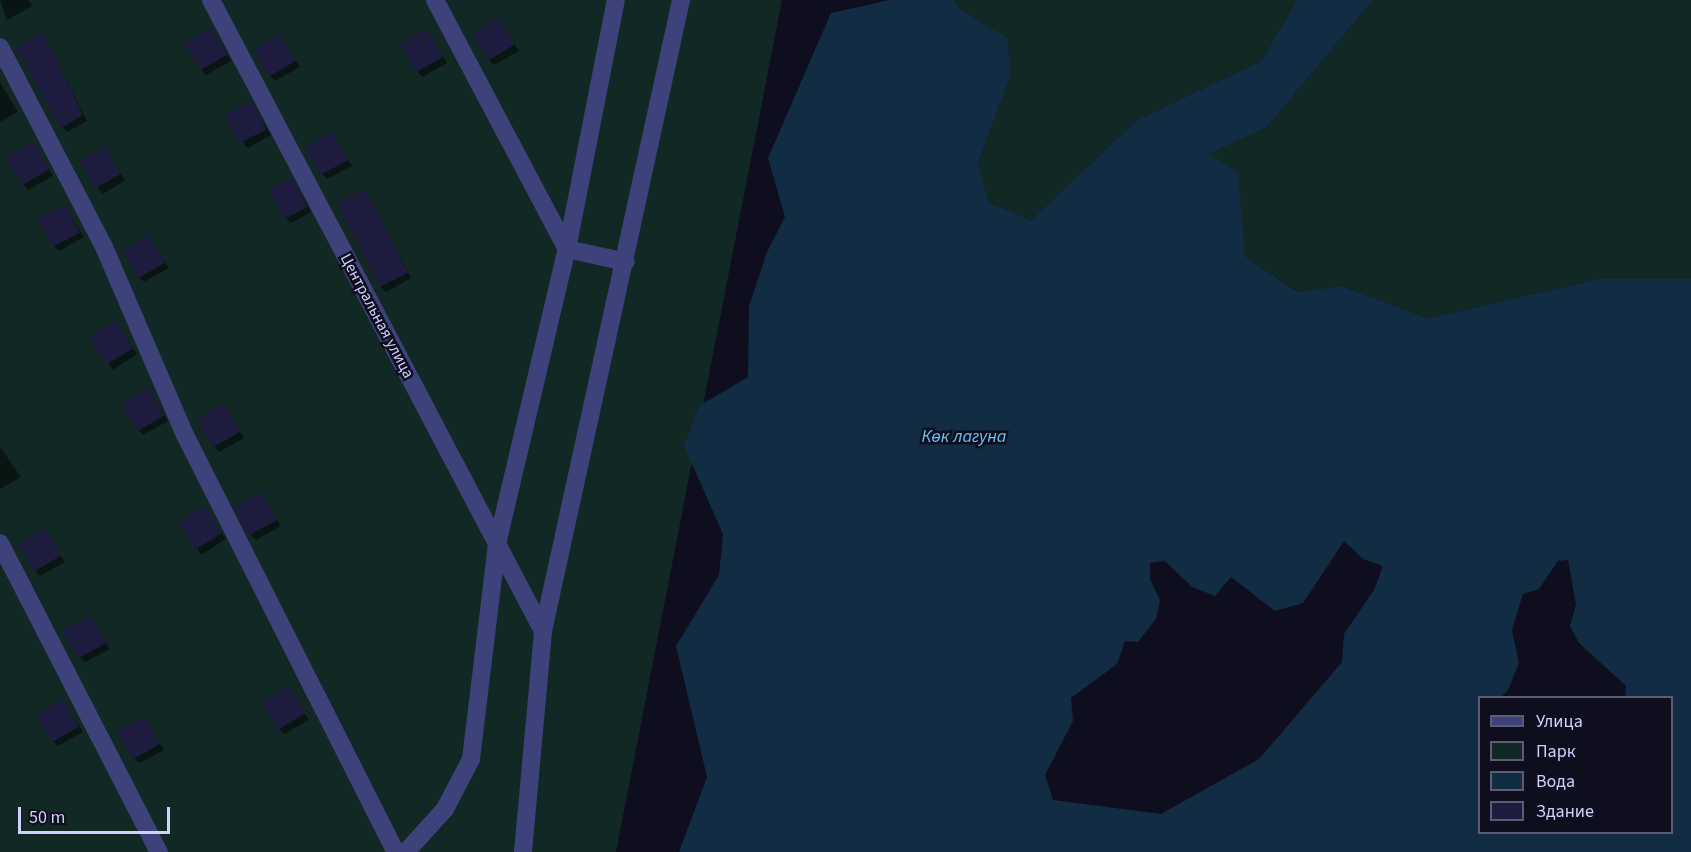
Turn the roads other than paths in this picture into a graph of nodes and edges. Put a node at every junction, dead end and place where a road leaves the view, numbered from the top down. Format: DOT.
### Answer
graph roads {
  1 [pos="211,0"];
  2 [pos="435,0"];
  3 [pos="616,0"];
  4 [pos="681,0"];
  5 [pos="0,47"];
  6 [pos="567,249"];
  7 [pos="626,262"];
  8 [pos="0,543"];
  9 [pos="497,544"];
  10 [pos="543,631"];
  11 [pos="159,852"];
  12 [pos="396,852"];
  13 [pos="406,852"];
  14 [pos="523,852"];
  1 -- 9 [label="street, Центральная улица"];
  2 -- 6 [label="street"];
  3 -- 6 [label="street"];
  4 -- 7 [label="street"];
  5 -- 12 [label="street"];
  6 -- 7 [label="street"];
  6 -- 9 [label="street"];
  7 -- 10 [label="street"];
  8 -- 11 [label="street"];
  9 -- 10 [label="street, Центральная улица"];
  9 -- 13 [label="street"];
  10 -- 14 [label="street"];
}
